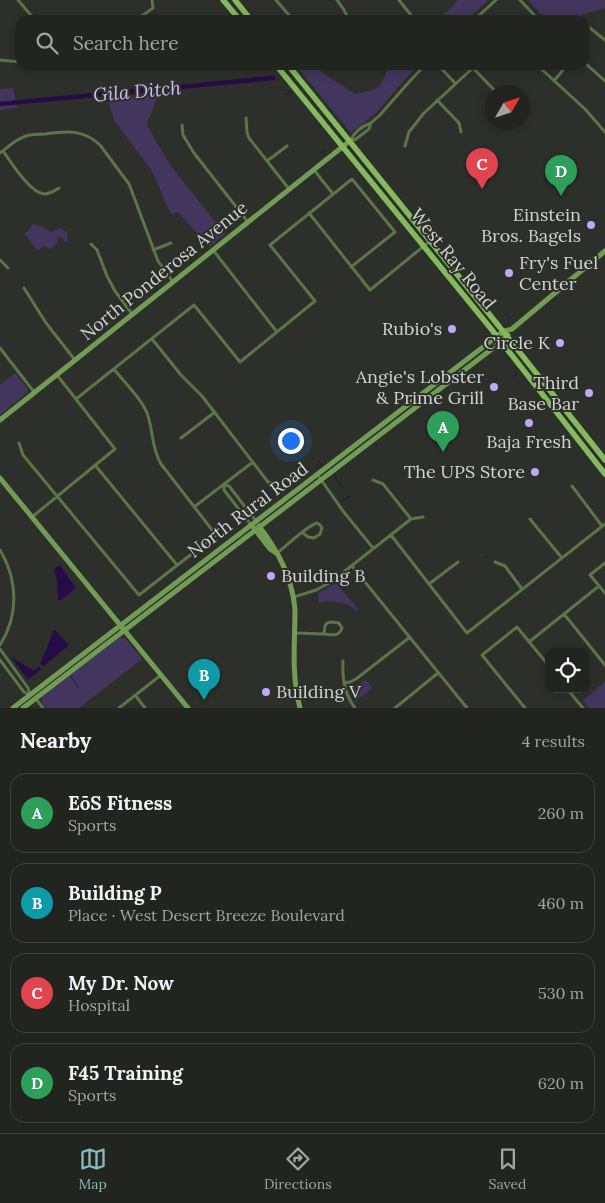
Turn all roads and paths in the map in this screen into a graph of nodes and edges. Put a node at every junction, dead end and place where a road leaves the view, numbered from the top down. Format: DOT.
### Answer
graph roads {
  1 [pos="18,0"];
  2 [pos="152,0"];
  3 [pos="223,0"];
  4 [pos="234,0"];
  5 [pos="276,0"];
  6 [pos="337,0"];
  7 [pos="399,0"];
  8 [pos="496,0"];
  9 [pos="520,0"];
  10 [pos="31,15"];
  11 [pos="143,15"];
  12 [pos="236,15"];
  13 [pos="247,15"];
  14 [pos="289,15"];
  15 [pos="346,15"];
  16 [pos="411,15"];
  17 [pos="480,15"];
  18 [pos="535,15"];
  19 [pos="590,28"];
  20 [pos="605,40"];
  21 [pos="0,60"];
  22 [pos="15,62"];
  23 [pos="590,68"];
  24 [pos="280,70"];
  25 [pos="292,70"];
  26 [pos="420,70"];
  27 [pos="443,70"];
  28 [pos="470,70"];
  29 [pos="478,70"];
  30 [pos="542,70"];
  31 [pos="563,70"];
  32 [pos="554,81"];
  33 [pos="605,81"];
  34 [pos="455,83"];
  35 [pos="490,85"];
  36 [pos="437,100"];
  37 [pos="246,118"];
  38 [pos="182,125"];
  39 [pos="461,132"];
  40 [pos="605,132"];
  41 [pos="346,144"];
  42 [pos="287,146"];
  43 [pos="405,146"];
  44 [pos="1,152"];
  45 [pos="267,161"];
  46 [pos="314,170"];
  47 [pos="59,188"];
  48 [pos="290,189"];
  49 [pos="333,194"];
  50 [pos="309,213"];
  51 [pos="248,222"];
  52 [pos="430,241"];
  53 [pos="171,243"];
  54 [pos="91,244"];
  55 [pos="424,247"];
  56 [pos="153,250"];
  57 [pos="213,250"];
  58 [pos="605,251"];
  59 [pos="0,260"];
  60 [pos="352,267"];
  61 [pos="8,268"];
  62 [pos="174,282"];
  63 [pos="24,288"];
  64 [pos="132,314"];
  65 [pos="277,332"];
  66 [pos="502,336"];
  67 [pos="152,338"];
  68 [pos="0,348"];
  69 [pos="76,360"];
  70 [pos="114,369"];
  71 [pos="57,375"];
  72 [pos="34,393"];
  73 [pos="76,399"];
  74 [pos="215,412"];
  75 [pos="0,420"];
  76 [pos="580,428"];
  77 [pos="572,433"];
  78 [pos="181,438"];
  79 [pos="19,443"];
  80 [pos="605,460"];
  81 [pos="253,462"];
  82 [pos="95,466"];
  83 [pos="317,474"];
  84 [pos="605,474"];
  85 [pos="0,478"];
  86 [pos="321,480"];
  87 [pos="373,480"];
  88 [pos="2,483"];
  89 [pos="224,484"];
  90 [pos="277,485"];
  91 [pos="572,486"];
  92 [pos="57,497"];
  93 [pos="194,507"];
  94 [pos="423,516"];
  95 [pos="32,517"];
  96 [pos="411,519"];
  97 [pos="530,519"];
  98 [pos="253,523"];
  99 [pos="604,525"];
  100 [pos="258,529"];
  101 [pos="302,533"];
  102 [pos="391,535"];
  103 [pos="373,548"];
  104 [pos="0,550"];
  105 [pos="276,554"];
  106 [pos="562,558"];
  107 [pos="458,562"];
  108 [pos="495,562"];
  109 [pos="605,563"];
  110 [pos="177,566"];
  111 [pos="352,566"];
  112 [pos="429,584"];
  113 [pos="599,586"];
  114 [pos="522,589"];
  115 [pos="605,593"];
  116 [pos="294,598"];
  117 [pos="491,604"];
  118 [pos="496,610"];
  119 [pos="564,614"];
  120 [pos="123,628"];
  121 [pos="295,633"];
  122 [pos="324,634"];
  123 [pos="410,637"];
  124 [pos="530,642"];
  125 [pos="0,645"];
  126 [pos="0,649"];
  127 [pos="0,660"];
  128 [pos="343,661"];
  129 [pos="545,661"];
  130 [pos="605,665"];
  131 [pos="438,673"];
  132 [pos="161,675"];
  133 [pos="344,683"];
  134 [pos="571,693"];
  135 [pos="30,694"];
  136 [pos="135,695"];
  137 [pos="36,699"];
  138 [pos="13,708"];
  139 [pos="23,708"];
  140 [pos="43,708"];
  141 [pos="119,708"];
  142 [pos="145,708"];
  143 [pos="188,708"];
  144 [pos="300,708"];
  145 [pos="355,708"];
  146 [pos="395,708"];
  147 [pos="467,708"];
  148 [pos="525,708"];
  149 [pos="583,708"];
  1 -- 10 [label="street"];
  2 -- 11 [label="street"];
  3 -- 12 [label="main road"];
  4 -- 13 [label="main road"];
  5 -- 14 [label="street"];
  6 -- 15 [label="street"];
  7 -- 16 [label="street"];
  8 -- 17 [label="street"];
  9 -- 18 [label="street"];
  19 -- 20 [label="street"];
  21 -- 22 [label="street"];
  23 -- 33 [label="street"];
  24 -- 41 [label="main road, West Ray Road"];
  25 -- 41 [label="main road, West Ray Road"];
  26 -- 41 [label="street"];
  27 -- 34 [label="street"];
  28 -- 34 [label="street"];
  29 -- 35 [label="street"];
  30 -- 32 [label="street"];
  31 -- 32 [label="street"];
  32 -- 40 [label="street"];
  34 -- 36 [label="street"];
  36 -- 39 [label="street"];
  36 -- 43 [label="street"];
  37 -- 45 [label="street"];
  38 -- 51 [label="street"];
  41 -- 46 [label="main road, North Ponderosa Avenue"];
  41 -- 52 [label="main road, West Ray Road"];
  41 -- 55 [label="main road, West Ray Road"];
  42 -- 45 [label="street"];
  44 -- 47 [label="street"];
  44 -- 56 [label="street"];
  45 -- 48 [label="street"];
  46 -- 48 [label="main road, North Ponderosa Avenue"];
  46 -- 49 [label="street"];
  48 -- 51 [label="main road, North Ponderosa Avenue"];
  49 -- 50 [label="street"];
  49 -- 60 [label="street"];
  50 -- 60 [label="street"];
  50 -- 65 [label="street"];
  51 -- 57 [label="main road, North Ponderosa Avenue"];
  52 -- 55 [label="street"];
  52 -- 66 [label="main road, West Ray Road"];
  53 -- 56 [label="street"];
  54 -- 64 [label="street"];
  55 -- 60 [label="street"];
  55 -- 66 [label="main road, West Ray Road"];
  56 -- 62 [label="street"];
  57 -- 62 [label="main road, North Ponderosa Avenue"];
  57 -- 65 [label="street"];
  58 -- 66 [label="main road"];
  59 -- 61 [label="street"];
  62 -- 64 [label="main road, North Ponderosa Avenue"];
  63 -- 69 [label="street"];
  64 -- 69 [label="main road, North Ponderosa Avenue"];
  65 -- 67 [label="street"];
  66 -- 76 [label="main road, West Ray Road"];
  66 -- 77 [label="main road, West Ray Road"];
  66 -- 83 [label="main road, North Rural Road"];
  66 -- 86 [label="main road, North Rural Road"];
  67 -- 70 [label="street"];
  67 -- 74 [label="street"];
  68 -- 72 [label="street"];
  69 -- 71 [label="main road, North Ponderosa Avenue"];
  70 -- 73 [label="street"];
  70 -- 93 [label="street"];
  71 -- 72 [label="main road, North Ponderosa Avenue"];
  71 -- 73 [label="street"];
  72 -- 75 [label="main road, North Ponderosa Avenue"];
  73 -- 82 [label="street"];
  74 -- 78 [label="street"];
  74 -- 81 [label="street"];
  76 -- 77 [label="main road"];
  76 -- 80 [label="main road, West Ray Road"];
  77 -- 84 [label="main road, West Ray Road"];
  79 -- 92 [label="street"];
  81 -- 89 [label="street"];
  81 -- 90 [label="street"];
  82 -- 92 [label="street"];
  82 -- 110 [label="street"];
  83 -- 86 [label="street"];
  83 -- 98 [label="main road, North Rural Road"];
  85 -- 88 [label="main road"];
  86 -- 100 [label="main road, North Rural Road"];
  86 -- 103 [label="street"];
  87 -- 96 [label="street"];
  88 -- 95 [label="main road"];
  89 -- 93 [label="street"];
  89 -- 98 [label="street"];
  91 -- 99 [label="street"];
  92 -- 95 [label="street"];
  92 -- 110 [label="street"];
  93 -- 110 [label="street"];
  94 -- 96 [label="street"];
  95 -- 120 [label="main road"];
  96 -- 102 [label="street"];
  97 -- 106 [label="street"];
  98 -- 100 [label="main road"];
  98 -- 120 [label="main road, North Rural Road"];
  99 -- 106 [label="street"];
  100 -- 105 [label="main road"];
  100 -- 120 [label="main road, North Rural Road"];
  101 -- 101 [label="street"];
  101 -- 105 [label="street"];
  102 -- 103 [label="street"];
  102 -- 112 [label="street"];
  103 -- 111 [label="street"];
  104 -- 125 [label="street"];
  105 -- 116 [label="main road"];
  106 -- 114 [label="street"];
  107 -- 112 [label="street"];
  108 -- 114 [label="street"];
  109 -- 113 [label="street"];
  111 -- 116 [label="street"];
  111 -- 123 [label="street"];
  112 -- 118 [label="street"];
  113 -- 115 [label="street"];
  113 -- 119 [label="street"];
  114 -- 118 [label="street"];
  116 -- 121 [label="main road"];
  117 -- 118 [label="street"];
  119 -- 124 [label="street"];
  119 -- 130 [label="street"];
  120 -- 132 [label="main road"];
  120 -- 135 [label="main road, North Rural Road"];
  120 -- 137 [label="main road, North Rural Road"];
  121 -- 122 [label="street"];
  121 -- 144 [label="main road"];
  122 -- 122 [label="street"];
  123 -- 131 [label="street"];
  123 -- 133 [label="street"];
  124 -- 129 [label="street"];
  124 -- 148 [label="street"];
  126 -- 135 [label="street"];
  127 -- 135 [label="street"];
  128 -- 133 [label="street"];
  131 -- 146 [label="street"];
  131 -- 147 [label="street"];
  132 -- 136 [label="street"];
  132 -- 143 [label="main road"];
  133 -- 145 [label="street"];
  134 -- 149 [label="street"];
  135 -- 138 [label="main road, North Rural Road"];
  136 -- 141 [label="street"];
  136 -- 142 [label="street"];
  137 -- 139 [label="main road, North Rural Road"];
  137 -- 140 [label="street"];
}
